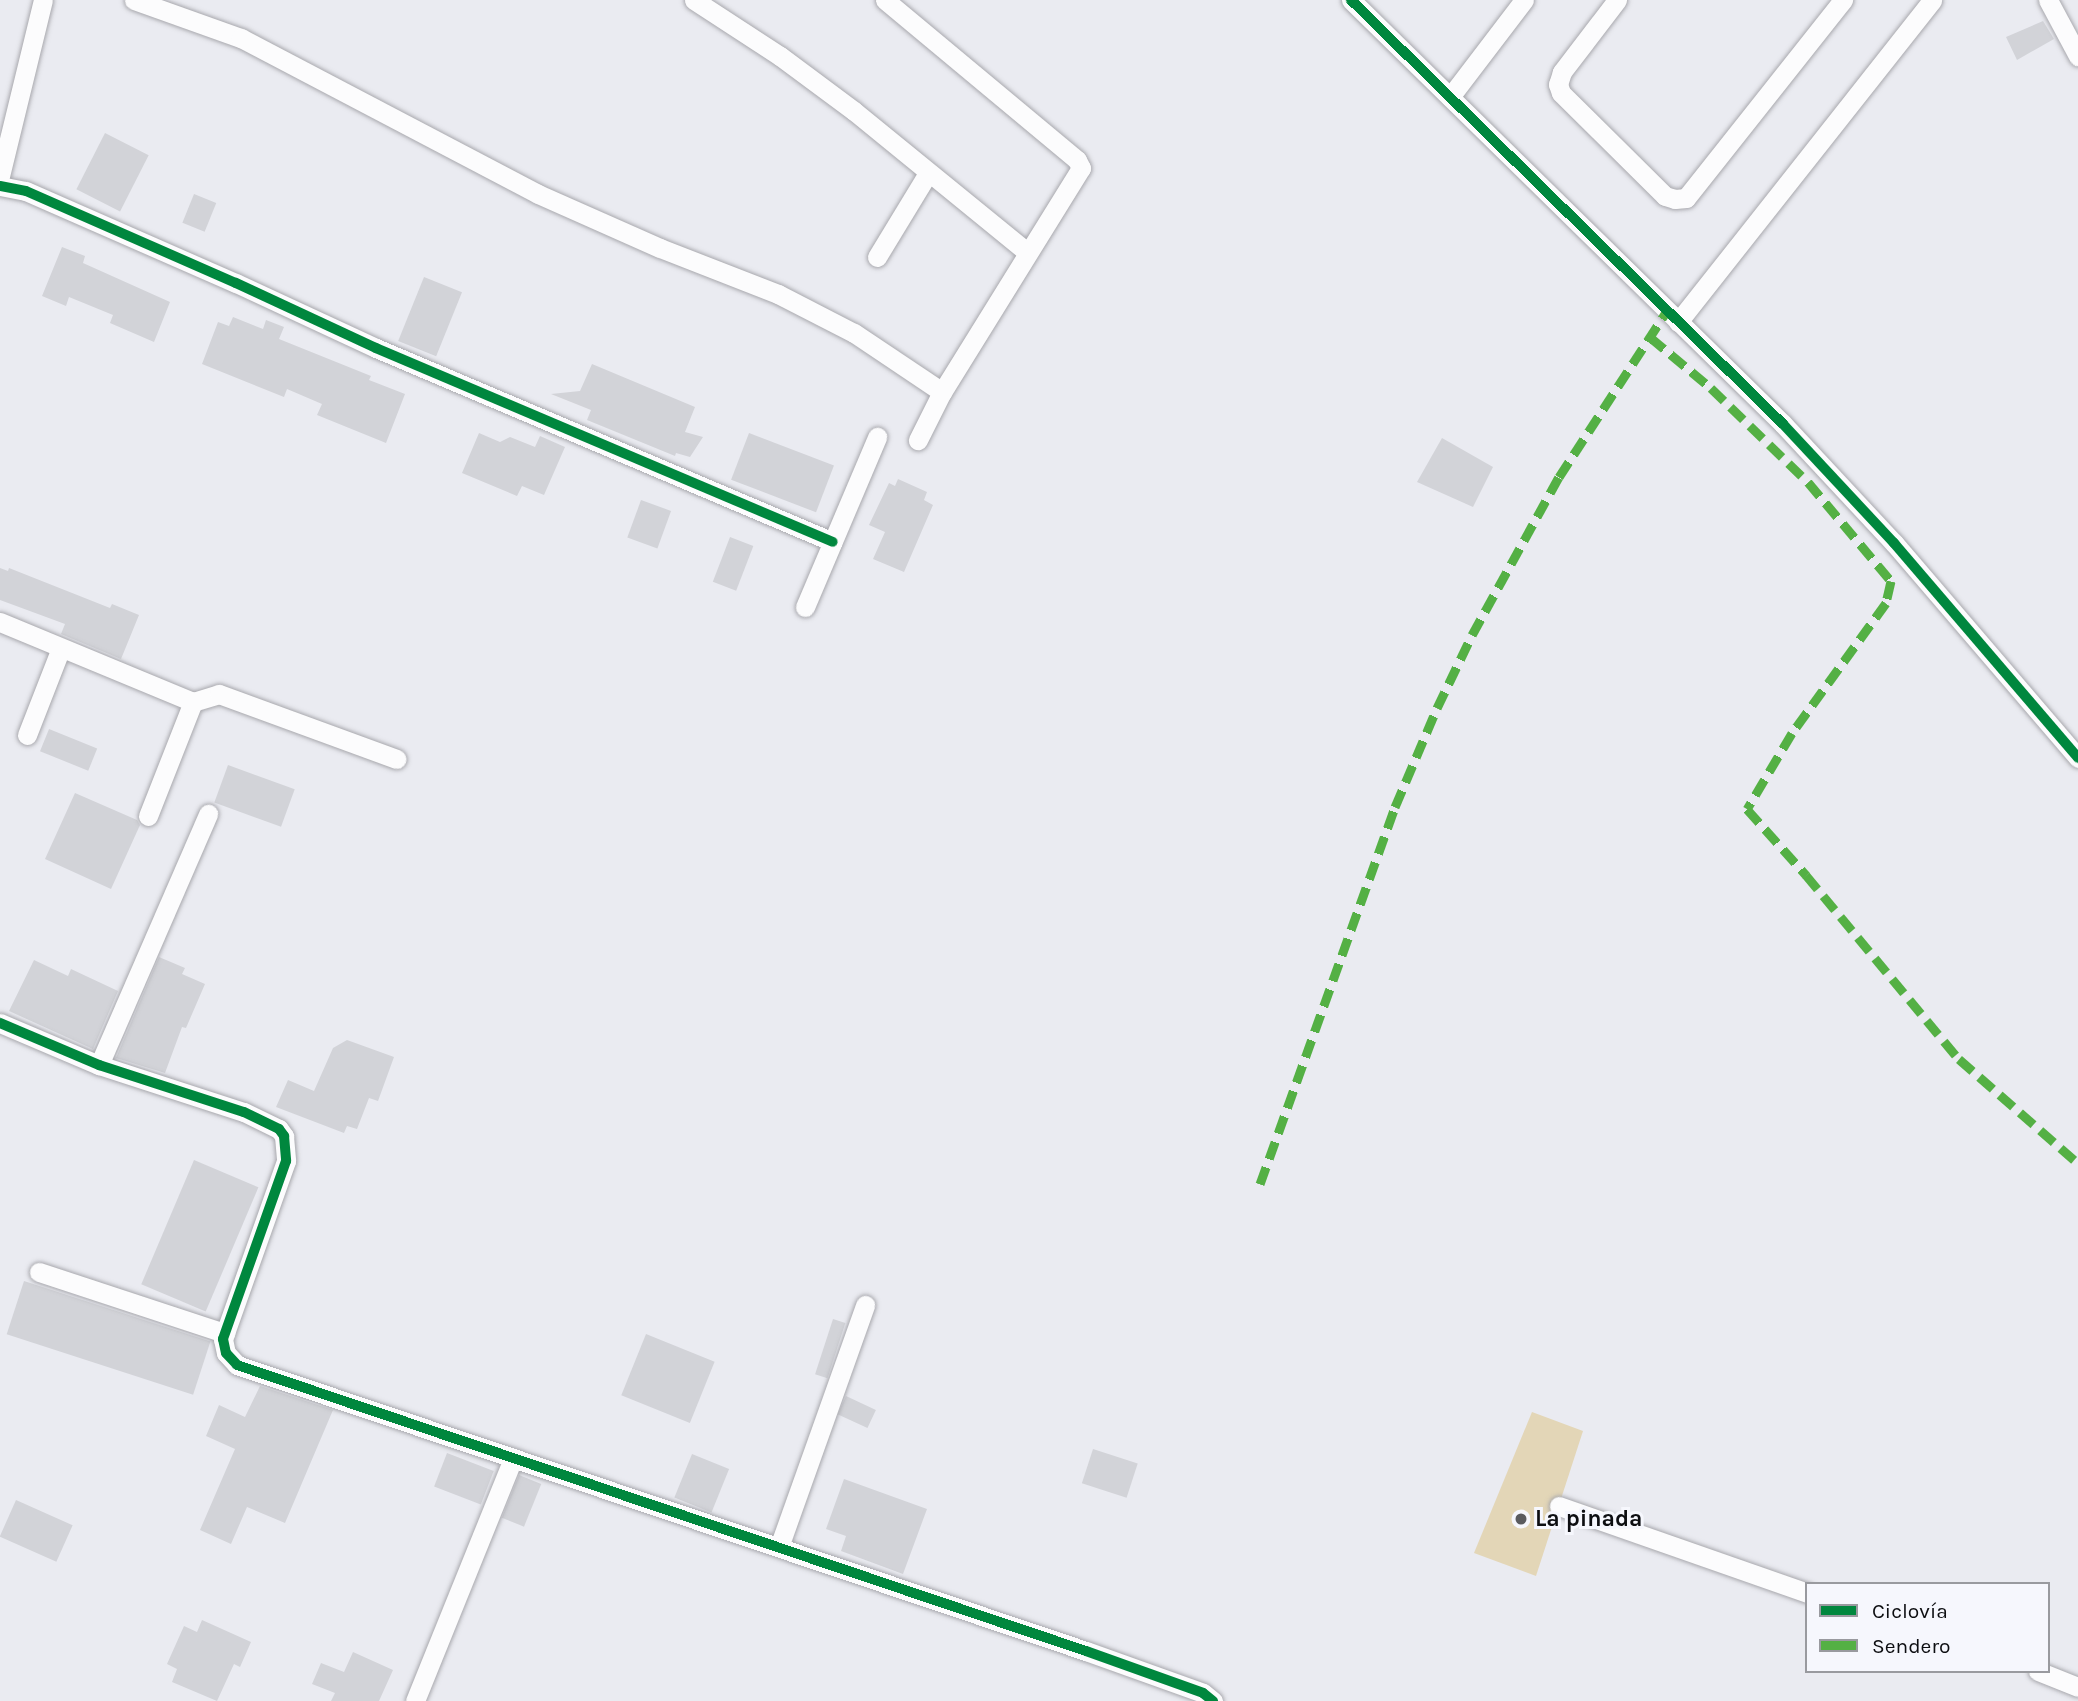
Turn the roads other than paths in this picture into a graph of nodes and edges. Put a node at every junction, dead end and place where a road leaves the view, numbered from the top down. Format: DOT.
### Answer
graph roads {
  1 [pos="43,0"];
  2 [pos="134,0"];
  3 [pos="885,0"];
  4 [pos="1351,0"];
  5 [pos="1524,0"];
  6 [pos="1617,0"];
  7 [pos="1818,0"];
  8 [pos="1932,0"];
  9 [pos="2048,0"];
  10 [pos="702,2"];
  11 [pos="1838,6"];
  12 [pos="2078,56"];
  13 [pos="1450,97"];
  14 [pos="928,173"];
  15 [pos="0,176"];
  16 [pos="0,186"];
  17 [pos="1027,252"];
  18 [pos="877,257"];
  19 [pos="1678,321"];
  20 [pos="942,392"];
  21 [pos="877,437"];
  22 [pos="918,440"];
  23 [pos="832,542"];
  24 [pos="805,607"];
  25 [pos="0,622"];
  26 [pos="61,648"];
  27 [pos="193,702"];
  28 [pos="27,734"];
  29 [pos="2078,758"];
  30 [pos="397,759"];
  31 [pos="208,814"];
  32 [pos="148,816"];
  33 [pos="0,1023"];
  34 [pos="99,1065"];
  35 [pos="39,1272"];
  36 [pos="865,1305"];
  37 [pos="225,1333"];
  38 [pos="513,1458"];
  39 [pos="1559,1506"];
  40 [pos="779,1547"];
  41 [pos="1805,1592"];
  42 [pos="2043,1673"];
  43 [pos="2078,1687"];
  44 [pos="415,1701"];
  45 [pos="1213,1701"];
  1 -- 15 [label="street"];
  2 -- 20 [label="street"];
  3 -- 17 [label="street"];
  4 -- 13 [label="street"];
  5 -- 13 [label="street"];
  6 -- 11 [label="street"];
  7 -- 11 [label="street"];
  8 -- 19 [label="street"];
  9 -- 12 [label="street"];
  10 -- 14 [label="street"];
  13 -- 19 [label="street"];
  14 -- 17 [label="street"];
  14 -- 18 [label="street"];
  16 -- 23 [label="street"];
  17 -- 20 [label="street"];
  19 -- 29 [label="street"];
  20 -- 22 [label="street"];
  21 -- 23 [label="street"];
  23 -- 24 [label="street"];
  25 -- 26 [label="street"];
  26 -- 27 [label="street"];
  26 -- 28 [label="street"];
  27 -- 30 [label="street"];
  27 -- 32 [label="street"];
  31 -- 34 [label="street"];
  33 -- 34 [label="street"];
  34 -- 37 [label="street"];
  35 -- 37 [label="street"];
  36 -- 40 [label="street"];
  37 -- 38 [label="street"];
  38 -- 40 [label="street"];
  38 -- 44 [label="street"];
  39 -- 41 [label="street"];
  40 -- 45 [label="street"];
  42 -- 43 [label="street"];
}
